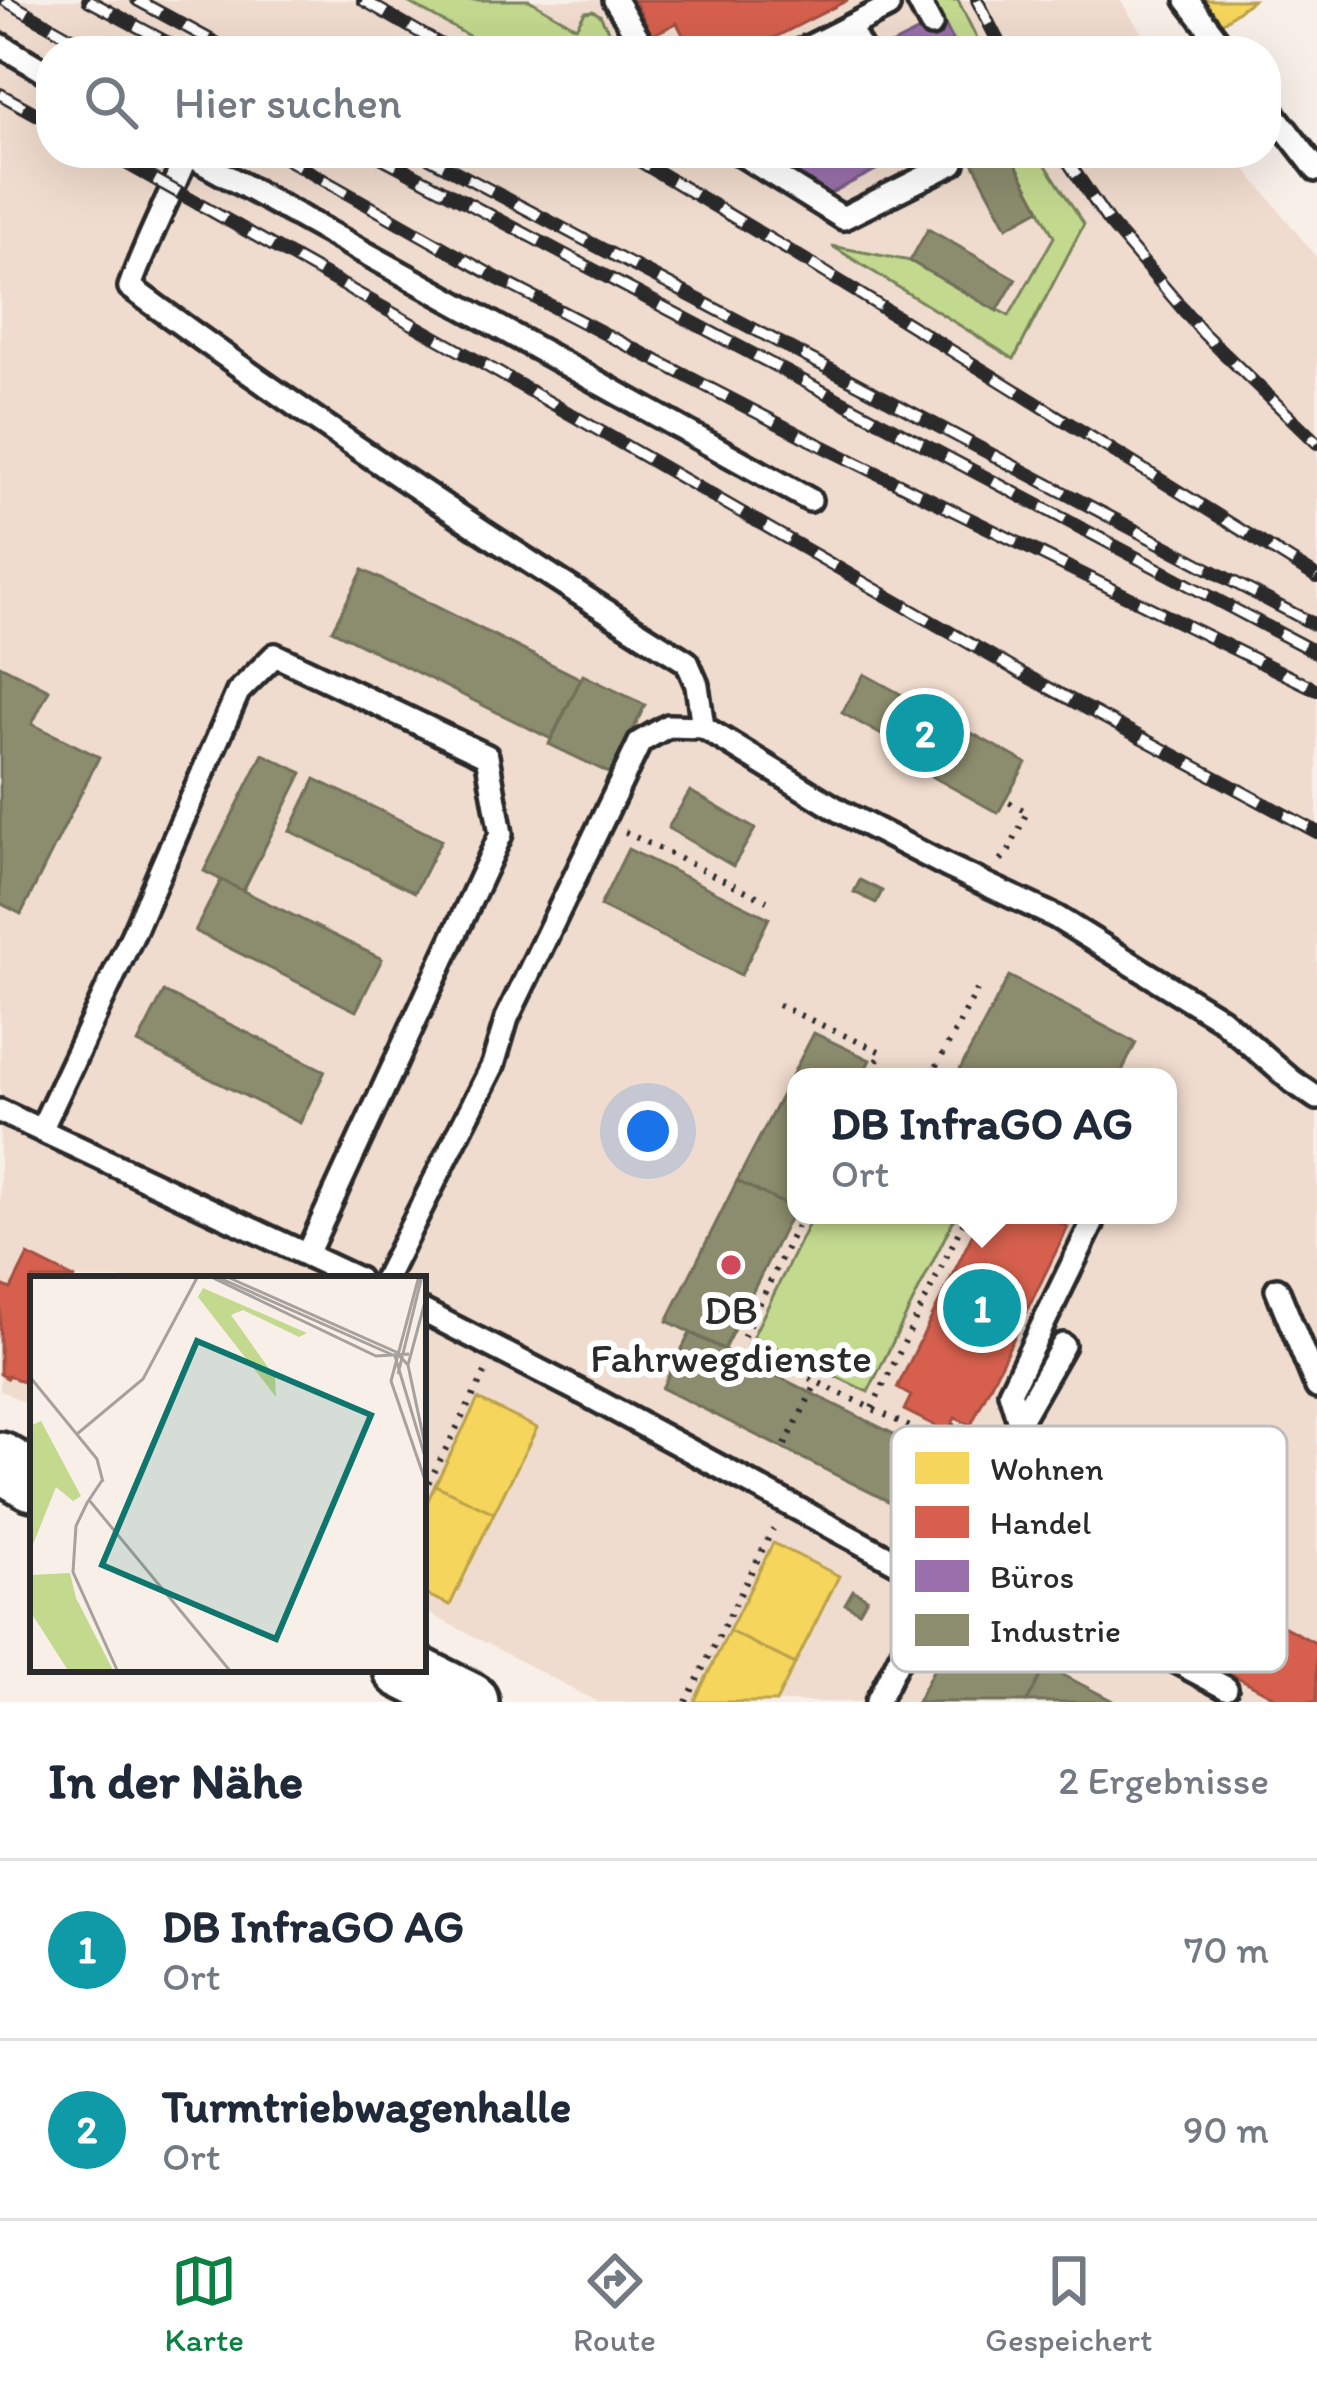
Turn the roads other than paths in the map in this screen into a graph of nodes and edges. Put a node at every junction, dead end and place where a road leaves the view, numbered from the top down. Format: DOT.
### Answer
graph roads {
  1 [pos="615,0"];
  2 [pos="884,0"];
  3 [pos="918,0"];
  4 [pos="1187,0"];
  5 [pos="931,25"];
  6 [pos="849,27"];
  7 [pos="637,36"];
  8 [pos="831,36"];
  9 [pos="854,36"];
  10 [pos="1215,36"];
  11 [pos="0,45"];
  12 [pos="36,66"];
  13 [pos="1281,123"];
  14 [pos="180,168"];
  15 [pos="211,168"];
  16 [pos="763,168"];
  17 [pos="943,168"];
  18 [pos="1317,170"];
  19 [pos="810,500"];
  20 [pos="703,727"];
  21 [pos="1317,1098"];
  22 [pos="0,1111"];
  23 [pos="41,1130"];
  24 [pos="1092,1224"];
  25 [pos="307,1254"];
  26 [pos="352,1276"];
  27 [pos="388,1276"];
  28 [pos="1277,1289"];
  29 [pos="426,1312"];
  30 [pos="1063,1345"];
  31 [pos="1317,1387"];
  32 [pos="1018,1422"];
  33 [pos="1016,1426"];
  34 [pos="0,1462"];
  35 [pos="30,1479"];
  36 [pos="891,1560"];
  37 [pos="409,1672"];
  38 [pos="892,1672"];
  39 [pos="1196,1672"];
  40 [pos="1226,1688"];
  41 [pos="470,1702"];
  42 [pos="877,1702"];
  1 -- 7 [label="lane"];
  2 -- 6 [label="lane"];
  3 -- 5 [label="lane"];
  4 -- 10 [label="lane"];
  6 -- 8 [label="lane"];
  6 -- 9 [label="lane"];
  11 -- 12 [label="lane"];
  13 -- 18 [label="lane"];
  14 -- 20 [label="lane"];
  15 -- 19 [label="lane"];
  16 -- 17 [label="lane"];
  20 -- 21 [label="lane"];
  20 -- 27 [label="lane"];
  22 -- 23 [label="lane"];
  23 -- 25 [label="lane"];
  23 -- 25 [label="lane"];
  24 -- 32 [label="lane"];
  25 -- 26 [label="lane"];
  28 -- 31 [label="lane"];
  29 -- 36 [label="lane"];
  30 -- 32 [label="lane"];
  32 -- 33 [label="lane"];
  34 -- 35 [label="main road"];
  37 -- 41 [label="main road"];
  38 -- 42 [label="lane"];
  39 -- 40 [label="lane"];
}
